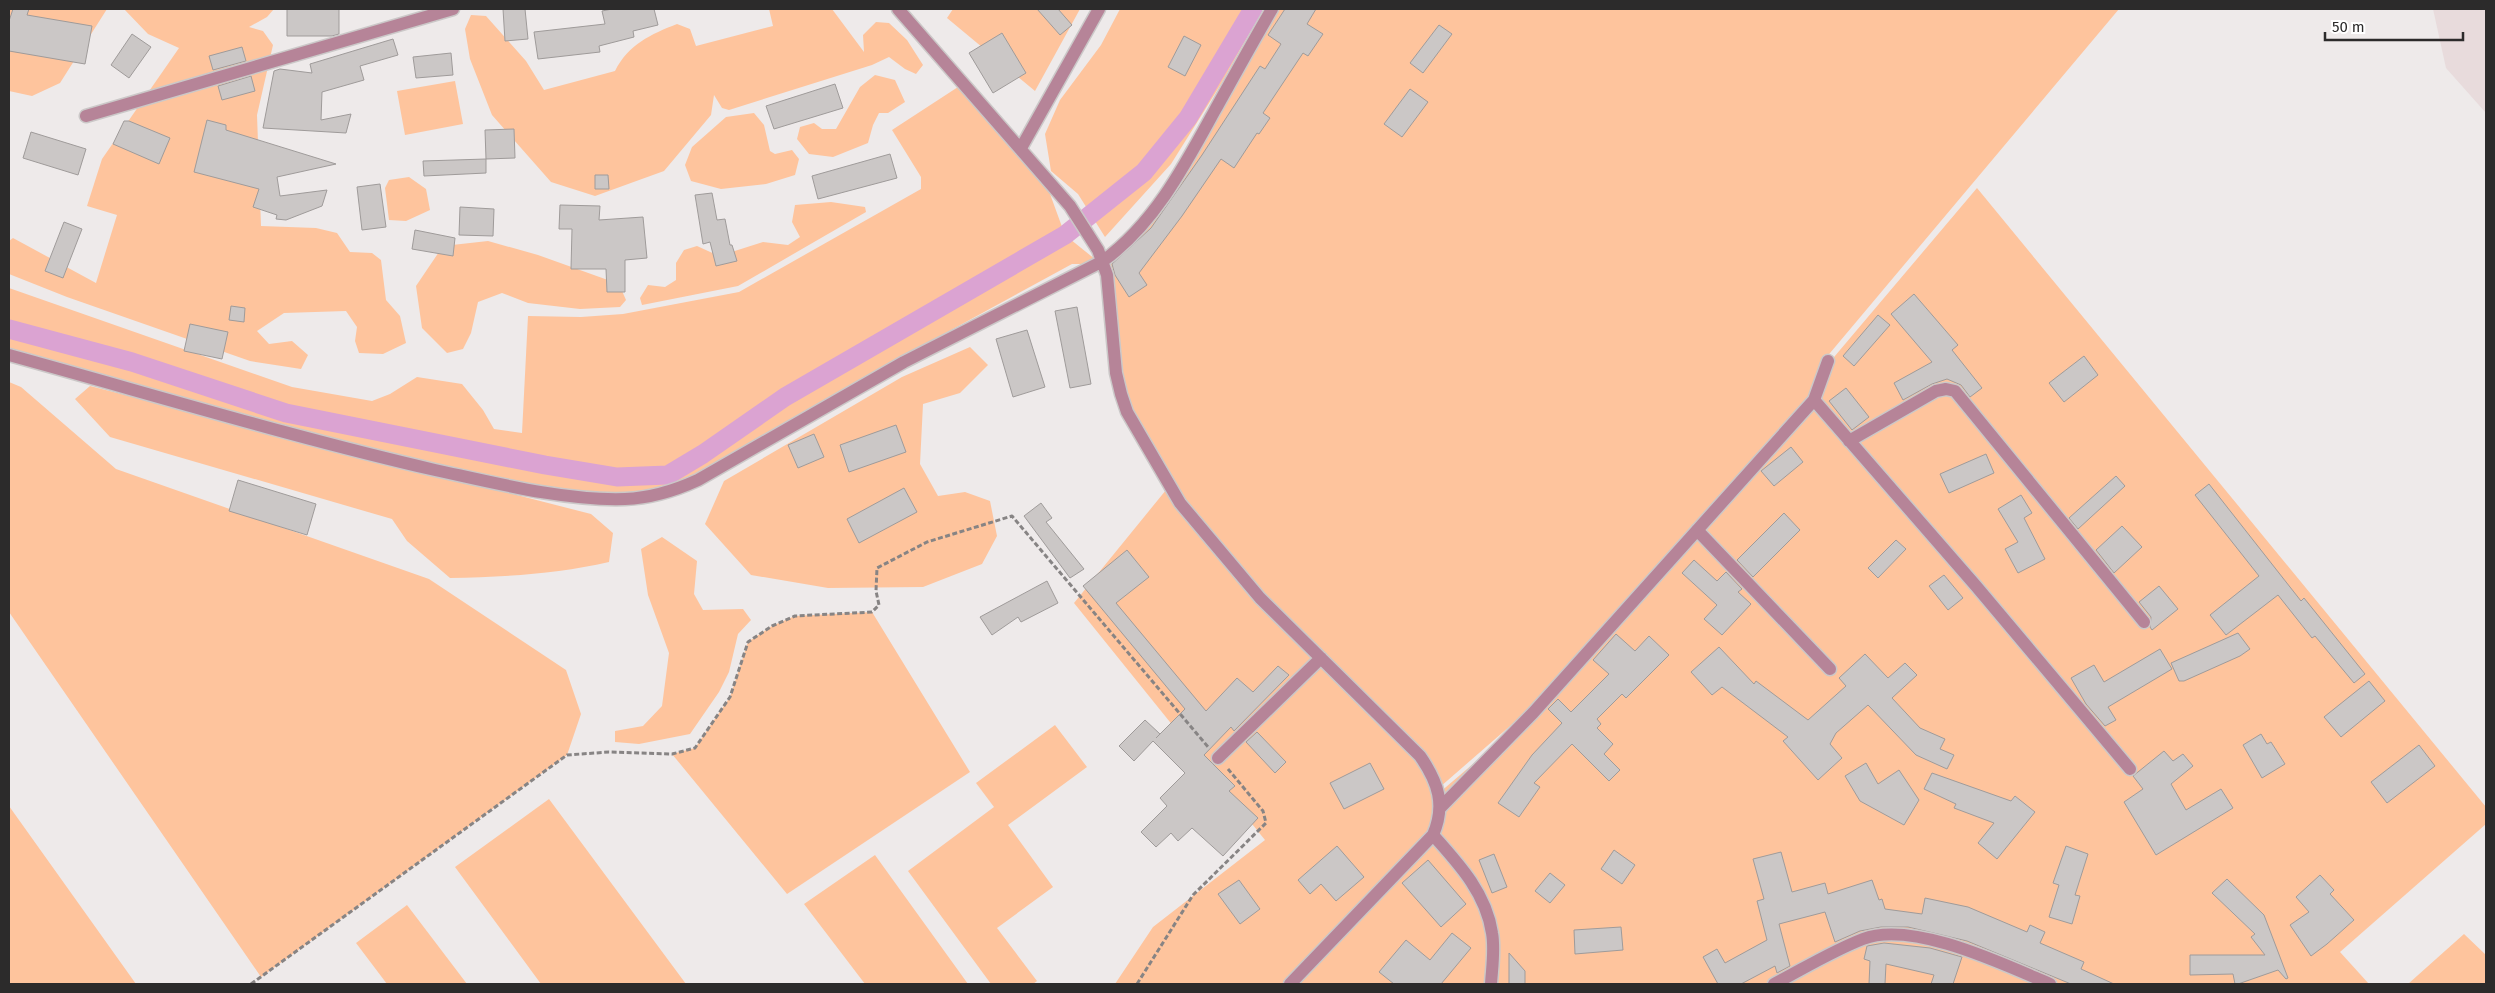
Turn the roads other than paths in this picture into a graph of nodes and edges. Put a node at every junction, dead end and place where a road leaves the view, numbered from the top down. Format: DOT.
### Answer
graph roads {
  1 [pos="453,9"];
  2 [pos="898,9"];
  3 [pos="1099,9"];
  4 [pos="1272,9"];
  5 [pos="86,116"];
  6 [pos="1021,148"];
  7 [pos="1100,256"];
  8 [pos="9,355"];
  9 [pos="1828,361"];
  10 [pos="1814,400"];
  11 [pos="1849,441"];
  12 [pos="1697,530"];
  13 [pos="2144,622"];
  14 [pos="1321,658"];
  15 [pos="1830,669"];
  16 [pos="1218,758"];
  17 [pos="2130,769"];
  18 [pos="1440,808"];
  19 [pos="1432,835"];
  20 [pos="1290,984"];
  21 [pos="1491,984"];
  22 [pos="1774,984"];
  23 [pos="2050,984"];
  1 -- 5 [label="street"];
  2 -- 6 [label="street"];
  3 -- 6 [label="street"];
  4 -- 7 [label="street"];
  6 -- 7 [label="street"];
  7 -- 8 [label="street"];
  7 -- 14 [label="street"];
  9 -- 10 [label="street"];
  10 -- 11 [label="street"];
  10 -- 12 [label="street"];
  11 -- 13 [label="street"];
  11 -- 17 [label="street"];
  12 -- 15 [label="street"];
  12 -- 18 [label="street"];
  14 -- 16 [label="street"];
  14 -- 18 [label="street"];
  18 -- 19 [label="street"];
  19 -- 20 [label="street"];
  19 -- 21 [label="street"];
  22 -- 23 [label="street"];
}
